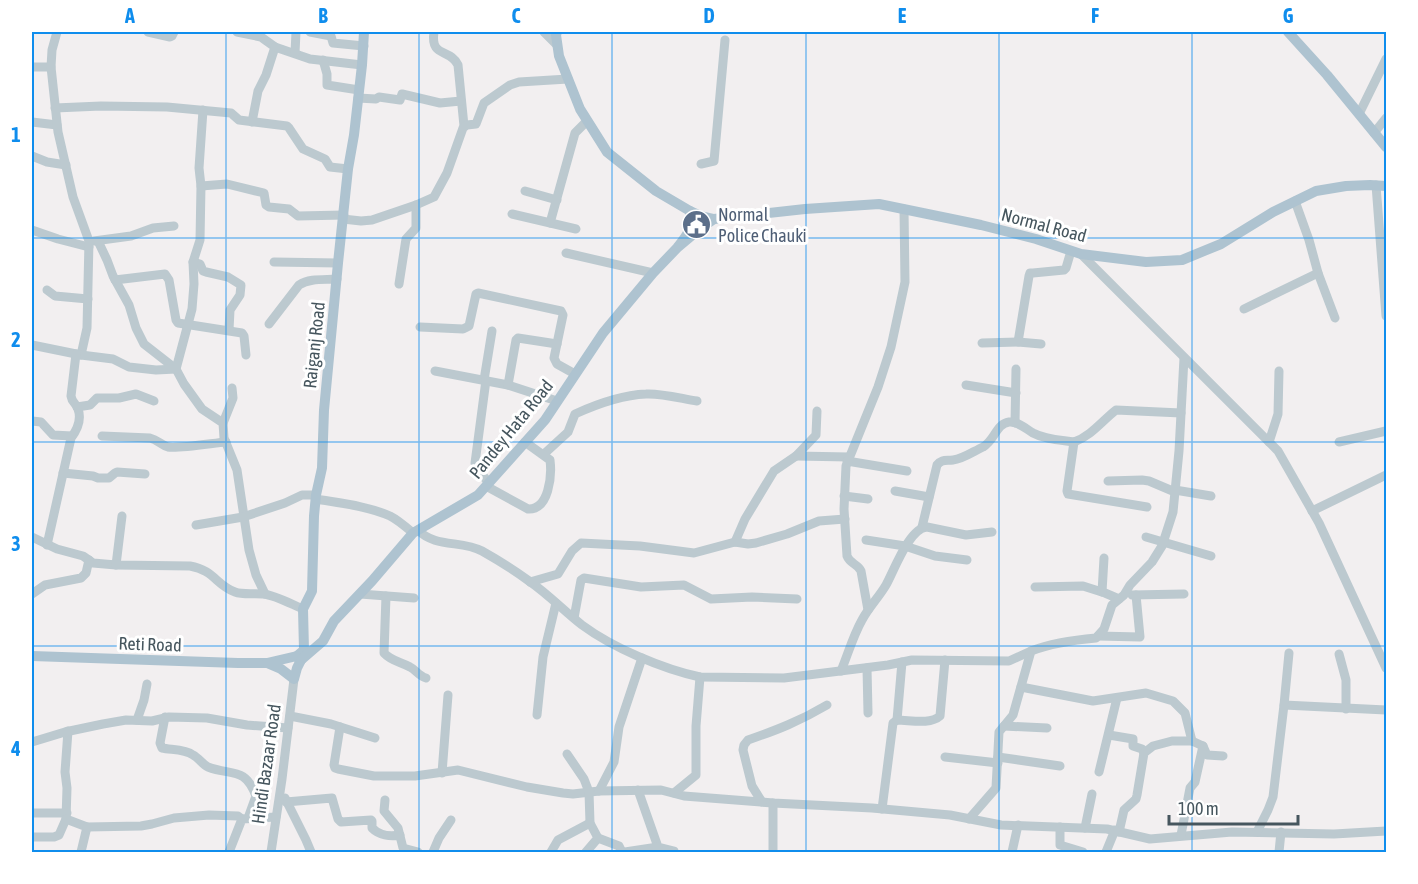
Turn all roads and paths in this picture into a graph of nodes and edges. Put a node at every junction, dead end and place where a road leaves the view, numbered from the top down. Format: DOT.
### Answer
graph roads {
  1 [pos="57,32"];
  2 [pos="148,32"];
  3 [pos="174,32"];
  4 [pos="237,32"];
  5 [pos="296,32"];
  6 [pos="310,32"];
  7 [pos="364,32"];
  8 [pos="434,32"];
  9 [pos="544,32"];
  10 [pos="557,32"];
  11 [pos="1288,32"];
  12 [pos="266,36"];
  13 [pos="725,40"];
  14 [pos="333,43"];
  15 [pos="557,45"];
  16 [pos="364,46"];
  17 [pos="274,47"];
  18 [pos="295,53"];
  19 [pos="1386,58"];
  20 [pos="326,61"];
  21 [pos="362,64"];
  22 [pos="32,67"];
  23 [pos="51,68"];
  24 [pos="568,79"];
  25 [pos="358,94"];
  26 [pos="461,101"];
  27 [pos="55,108"];
  28 [pos="203,110"];
  29 [pos="1359,114"];
  30 [pos="1386,118"];
  31 [pos="587,121"];
  32 [pos="32,122"];
  33 [pos="252,122"];
  34 [pos="57,125"];
  35 [pos="464,126"];
  36 [pos="1374,133"];
  37 [pos="1386,147"];
  38 [pos="32,156"];
  39 [pos="701,164"];
  40 [pos="66,165"];
  41 [pos="348,169"];
  42 [pos="1381,185"];
  43 [pos="201,186"];
  44 [pos="525,191"];
  45 [pos="557,200"];
  46 [pos="1295,201"];
  47 [pos="416,206"];
  48 [pos="904,209"];
  49 [pos="690,211"];
  50 [pos="512,214"];
  51 [pos="343,217"];
  52 [pos="714,219"];
  53 [pos="550,223"];
  54 [pos="174,226"];
  55 [pos="576,228"];
  56 [pos="32,230"];
  57 [pos="92,243"];
  58 [pos="677,248"];
  59 [pos="566,253"];
  60 [pos="1076,253"];
  61 [pos="193,262"];
  62 [pos="274,262"];
  63 [pos="338,263"];
  64 [pos="653,273"];
  65 [pos="1318,273"];
  66 [pos="337,279"];
  67 [pos="115,280"];
  68 [pos="399,284"];
  69 [pos="47,290"];
  70 [pos="88,299"];
  71 [pos="1244,309"];
  72 [pos="1386,316"];
  73 [pos="1335,318"];
  74 [pos="188,324"];
  75 [pos="269,324"];
  76 [pos="420,327"];
  77 [pos="229,330"];
  78 [pos="492,331"];
  79 [pos="1018,342"];
  80 [pos="557,344"];
  81 [pos="982,344"];
  82 [pos="1041,344"];
  83 [pos="32,345"];
  84 [pos="78,354"];
  85 [pos="246,355"];
  86 [pos="1184,358"];
  87 [pos="176,369"];
  88 [pos="1016,369"];
  89 [pos="435,371"];
  90 [pos="1280,371"];
  91 [pos="575,374"];
  92 [pos="485,380"];
  93 [pos="508,385"];
  94 [pos="966,385"];
  95 [pos="232,388"];
  96 [pos="1016,393"];
  97 [pos="153,401"];
  98 [pos="557,401"];
  99 [pos="697,401"];
  100 [pos="77,407"];
  101 [pos="817,411"];
  102 [pos="1181,413"];
  103 [pos="32,421"];
  104 [pos="223,423"];
  105 [pos="1015,423"];
  106 [pos="1386,431"];
  107 [pos="72,436"];
  108 [pos="102,436"];
  109 [pos="226,442"];
  110 [pos="525,442"];
  111 [pos="1074,442"];
  112 [pos="1269,442"];
  113 [pos="1339,442"];
  114 [pos="543,454"];
  115 [pos="796,456"];
  116 [pos="848,459"];
  117 [pos="907,471"];
  118 [pos="63,473"];
  119 [pos="145,474"];
  120 [pos="1386,475"];
  121 [pos="1108,481"];
  122 [pos="487,484"];
  123 [pos="895,491"];
  124 [pos="1175,491"];
  125 [pos="844,496"];
  126 [pos="1211,496"];
  127 [pos="316,497"];
  128 [pos="929,497"];
  129 [pos="868,500"];
  130 [pos="1147,507"];
  131 [pos="1312,511"];
  132 [pos="122,516"];
  133 [pos="243,517"];
  134 [pos="845,519"];
  135 [pos="196,525"];
  136 [pos="922,527"];
  137 [pos="415,532"];
  138 [pos="992,532"];
  139 [pos="32,537"];
  140 [pos="1146,537"];
  141 [pos="866,540"];
  142 [pos="735,542"];
  143 [pos="1164,542"];
  144 [pos="47,545"];
  145 [pos="905,546"];
  146 [pos="1211,556"];
  147 [pos="1104,558"];
  148 [pos="88,560"];
  149 [pos="967,560"];
  150 [pos="116,565"];
  151 [pos="530,582"];
  152 [pos="1035,587"];
  153 [pos="1102,592"];
  154 [pos="32,594"];
  155 [pos="265,594"];
  156 [pos="360,594"];
  157 [pos="1184,594"];
  158 [pos="1136,595"];
  159 [pos="386,596"];
  160 [pos="1121,597"];
  161 [pos="414,598"];
  162 [pos="797,599"];
  163 [pos="556,603"];
  164 [pos="303,609"];
  165 [pos="868,610"];
  166 [pos="574,618"];
  167 [pos="1098,636"];
  168 [pos="1031,651"];
  169 [pos="1289,653"];
  170 [pos="1339,654"];
  171 [pos="32,656"];
  172 [pos="299,658"];
  173 [pos="642,658"];
  174 [pos="945,660"];
  175 [pos="902,662"];
  176 [pos="267,663"];
  177 [pos="867,668"];
  178 [pos="1386,668"];
  179 [pos="841,671"];
  180 [pos="700,677"];
  181 [pos="426,678"];
  182 [pos="294,680"];
  183 [pos="147,684"];
  184 [pos="1021,687"];
  185 [pos="448,695"];
  186 [pos="1117,698"];
  187 [pos="827,705"];
  188 [pos="1284,705"];
  189 [pos="1346,709"];
  190 [pos="1386,710"];
  191 [pos="868,713"];
  192 [pos="537,715"];
  193 [pos="290,716"];
  194 [pos="165,717"];
  195 [pos="137,720"];
  196 [pos="897,720"];
  197 [pos="1004,726"];
  198 [pos="340,727"];
  199 [pos="288,728"];
  200 [pos="1047,728"];
  201 [pos="68,731"];
  202 [pos="1108,735"];
  203 [pos="375,738"];
  204 [pos="1192,741"];
  205 [pos="32,742"];
  206 [pos="1203,746"];
  207 [pos="1144,753"];
  208 [pos="567,754"];
  209 [pos="1223,756"];
  210 [pos="945,757"];
  211 [pos="998,760"];
  212 [pos="1060,766"];
  213 [pos="442,772"];
  214 [pos="1099,772"];
  215 [pos="282,779"];
  216 [pos="638,790"];
  217 [pos="594,791"];
  218 [pos="674,793"];
  219 [pos="1092,794"];
  220 [pos="385,801"];
  221 [pos="286,802"];
  222 [pos="762,802"];
  223 [pos="773,803"];
  224 [pos="882,809"];
  225 [pos="32,813"];
  226 [pos="66,816"];
  227 [pos="276,817"];
  228 [pos="245,819"];
  229 [pos="969,819"];
  230 [pos="451,820"];
  231 [pos="590,823"];
  232 [pos="1018,825"];
  233 [pos="87,827"];
  234 [pos="1060,827"];
  235 [pos="1084,828"];
  236 [pos="1117,831"];
  237 [pos="1386,831"];
  238 [pos="1257,832"];
  239 [pos="1281,832"];
  240 [pos="400,835"];
  241 [pos="1181,835"];
  242 [pos="32,837"];
  243 [pos="598,838"];
  244 [pos="658,847"];
  245 [pos="81,852"];
  246 [pos="229,852"];
  247 [pos="271,852"];
  248 [pos="310,852"];
  249 [pos="418,852"];
  250 [pos="433,852"];
  251 [pos="551,852"];
  252 [pos="586,852"];
  253 [pos="624,852"];
  254 [pos="674,852"];
  255 [pos="773,852"];
  256 [pos="1012,852"];
  257 [pos="1083,852"];
  258 [pos="1106,852"];
  259 [pos="1279,852"];
  1 -- 23 [label="street"];
  2 -- 3 [label="street"];
  4 -- 12 [label="street"];
  5 -- 18 [label="street"];
  6 -- 14 [label="street"];
  7 -- 16 [label="main road, Raiganj Road"];
  8 -- 26 [label="street"];
  9 -- 15 [label="street"];
  10 -- 15 [label="main road"];
  11 -- 29 [label="main road"];
  12 -- 17 [label="street"];
  13 -- 39 [label="street"];
  14 -- 16 [label="street"];
  14 -- 20 [label="street"];
  15 -- 24 [label="main road"];
  16 -- 21 [label="main road, Raiganj Road"];
  17 -- 18 [label="street"];
  17 -- 33 [label="street"];
  18 -- 20 [label="street"];
  19 -- 29 [label="street"];
  20 -- 21 [label="street"];
  20 -- 25 [label="street"];
  21 -- 25 [label="main road, Raiganj Road"];
  22 -- 23 [label="street"];
  23 -- 27 [label="street"];
  24 -- 31 [label="main road"];
  24 -- 35 [label="street"];
  25 -- 26 [label="street"];
  25 -- 41 [label="main road, Raiganj Road"];
  26 -- 35 [label="street"];
  27 -- 28 [label="street"];
  27 -- 34 [label="street"];
  28 -- 33 [label="street"];
  28 -- 43 [label="street"];
  29 -- 36 [label="main road"];
  30 -- 36 [label="street"];
  31 -- 45 [label="street"];
  31 -- 49 [label="main road"];
  32 -- 34 [label="street"];
  33 -- 41 [label="street"];
  34 -- 40 [label="street"];
  35 -- 47 [label="street"];
  36 -- 37 [label="main road"];
  38 -- 40 [label="street"];
  40 -- 57 [label="street"];
  41 -- 51 [label="main road, Raiganj Road"];
  42 -- 46 [label="main road, Normal Road"];
  42 -- 72 [label="street"];
  43 -- 51 [label="street"];
  43 -- 61 [label="street"];
  44 -- 45 [label="street"];
  45 -- 53 [label="street"];
  46 -- 60 [label="main road, Normal Road"];
  46 -- 65 [label="street"];
  47 -- 51 [label="street"];
  47 -- 68 [label="street"];
  48 -- 52 [label="main road, Normal Road"];
  48 -- 60 [label="main road, Normal Road"];
  48 -- 116 [label="street"];
  49 -- 52 [label="main road"];
  49 -- 58 [label="main road"];
  50 -- 53 [label="street"];
  51 -- 63 [label="main road, Raiganj Road"];
  52 -- 58 [label="main road"];
  53 -- 55 [label="street"];
  54 -- 57 [label="street"];
  56 -- 57 [label="street"];
  57 -- 67 [label="street"];
  57 -- 70 [label="street"];
  58 -- 64 [label="main road, Pandey Hata Road"];
  59 -- 64 [label="street"];
  60 -- 79 [label="street"];
  60 -- 86 [label="street"];
  61 -- 74 [label="street"];
  61 -- 77 [label="street"];
  62 -- 63 [label="street"];
  63 -- 66 [label="main road, Raiganj Road"];
  64 -- 91 [label="main road, Pandey Hata Road"];
  65 -- 71 [label="street"];
  65 -- 73 [label="street"];
  66 -- 75 [label="street"];
  66 -- 127 [label="main road, Raiganj Road"];
  67 -- 74 [label="street"];
  67 -- 87 [label="street"];
  69 -- 70 [label="street"];
  70 -- 84 [label="street"];
  74 -- 77 [label="street"];
  74 -- 87 [label="street"];
  76 -- 80 [label="street"];
  77 -- 85 [label="street"];
  78 -- 92 [label="street"];
  79 -- 81 [label="street"];
  79 -- 82 [label="street"];
  80 -- 91 [label="street"];
  80 -- 93 [label="street"];
  83 -- 84 [label="street"];
  84 -- 87 [label="street"];
  84 -- 100 [label="street"];
  86 -- 102 [label="street"];
  86 -- 112 [label="street"];
  87 -- 104 [label="street"];
  88 -- 96 [label="street"];
  89 -- 92 [label="street"];
  90 -- 112 [label="street"];
  91 -- 98 [label="main road, Pandey Hata Road"];
  92 -- 93 [label="street"];
  92 -- 122 [label="street"];
  93 -- 98 [label="street"];
  94 -- 96 [label="street"];
  95 -- 104 [label="street"];
  96 -- 105 [label="street"];
  97 -- 100 [label="street"];
  98 -- 110 [label="main road, Pandey Hata Road"];
  99 -- 114 [label="street"];
  100 -- 107 [label="street"];
  101 -- 115 [label="street"];
  102 -- 111 [label="street"];
  102 -- 124 [label="street"];
  103 -- 107 [label="street"];
  104 -- 109 [label="street"];
  105 -- 111 [label="street"];
  105 -- 128 [label="street"];
  106 -- 113 [label="street"];
  107 -- 118 [label="street"];
  108 -- 109 [label="street"];
  109 -- 133 [label="street"];
  110 -- 114 [label="street"];
  110 -- 122 [label="main road, Pandey Hata Road"];
  111 -- 130 [label="street"];
  112 -- 131 [label="street"];
  114 -- 122 [label="street"];
  115 -- 116 [label="street"];
  115 -- 142 [label="street"];
  116 -- 117 [label="street"];
  116 -- 125 [label="street"];
  118 -- 119 [label="street"];
  118 -- 144 [label="street"];
  120 -- 131 [label="street"];
  121 -- 124 [label="street"];
  122 -- 137 [label="main road, Pandey Hata Road"];
  123 -- 128 [label="street"];
  124 -- 126 [label="street"];
  124 -- 143 [label="street"];
  125 -- 129 [label="street"];
  125 -- 134 [label="street"];
  127 -- 133 [label="street"];
  127 -- 137 [label="street"];
  127 -- 164 [label="main road, Raiganj Road"];
  128 -- 136 [label="street"];
  131 -- 178 [label="street"];
  132 -- 150 [label="street"];
  133 -- 135 [label="street"];
  133 -- 155 [label="street"];
  134 -- 142 [label="street"];
  134 -- 165 [label="street"];
  136 -- 138 [label="street"];
  136 -- 145 [label="street"];
  137 -- 151 [label="street"];
  137 -- 156 [label="main road, Pandey Hata Road"];
  139 -- 144 [label="street"];
  140 -- 143 [label="street"];
  141 -- 145 [label="street"];
  142 -- 151 [label="street"];
  143 -- 146 [label="street"];
  143 -- 160 [label="street"];
  144 -- 148 [label="street"];
  145 -- 149 [label="street"];
  145 -- 165 [label="street"];
  147 -- 153 [label="street"];
  148 -- 150 [label="street"];
  148 -- 154 [label="street"];
  150 -- 155 [label="street"];
  151 -- 163 [label="street"];
  152 -- 153 [label="street"];
  153 -- 160 [label="street"];
  155 -- 164 [label="street"];
  156 -- 159 [label="street"];
  156 -- 172 [label="main road, Pandey Hata Road"];
  157 -- 158 [label="street"];
  158 -- 160 [label="street"];
  158 -- 167 [label="street"];
  159 -- 161 [label="street"];
  159 -- 181 [label="street"];
  160 -- 167 [label="street"];
  162 -- 166 [label="street"];
  163 -- 166 [label="street"];
  163 -- 192 [label="street"];
  164 -- 172 [label="main road, Raiganj Road"];
  165 -- 179 [label="street"];
  166 -- 173 [label="street"];
  167 -- 168 [label="street"];
  168 -- 174 [label="street"];
  168 -- 184 [label="street"];
  169 -- 188 [label="street"];
  170 -- 189 [label="street"];
  171 -- 176 [label="main road, Reti Road"];
  172 -- 176 [label="main road, Reti Road"];
  172 -- 182 [label="main road"];
  173 -- 180 [label="street"];
  173 -- 217 [label="street"];
  174 -- 175 [label="street"];
  174 -- 196 [label="street"];
  175 -- 177 [label="street"];
  175 -- 196 [label="street"];
  176 -- 182 [label="main road"];
  177 -- 179 [label="street"];
  177 -- 191 [label="street"];
  179 -- 180 [label="street"];
  180 -- 218 [label="street"];
  182 -- 193 [label="street, Hindi Bazaar Road"];
  183 -- 195 [label="street"];
  184 -- 186 [label="street"];
  184 -- 197 [label="street"];
  185 -- 213 [label="street"];
  186 -- 202 [label="street"];
  186 -- 204 [label="street"];
  187 -- 222 [label="street"];
  188 -- 189 [label="street"];
  188 -- 238 [label="street"];
  189 -- 190 [label="street"];
  193 -- 198 [label="street"];
  193 -- 199 [label="street, Hindi Bazaar Road"];
  194 -- 195 [label="street"];
  194 -- 199 [label="street"];
  194 -- 228 [label="street"];
  195 -- 201 [label="street"];
  196 -- 224 [label="street"];
  197 -- 200 [label="street"];
  197 -- 211 [label="street"];
  198 -- 203 [label="street"];
  198 -- 213 [label="street"];
  199 -- 215 [label="street, Hindi Bazaar Road"];
  201 -- 205 [label="street"];
  201 -- 226 [label="street"];
  202 -- 207 [label="street"];
  202 -- 214 [label="street"];
  204 -- 206 [label="street"];
  204 -- 207 [label="street"];
  206 -- 209 [label="street"];
  206 -- 241 [label="street"];
  207 -- 236 [label="street"];
  208 -- 217 [label="street"];
  210 -- 211 [label="street"];
  211 -- 212 [label="street"];
  211 -- 229 [label="street"];
  213 -- 217 [label="street"];
  215 -- 221 [label="street"];
  215 -- 227 [label="street, Hindi Bazaar Road"];
  216 -- 217 [label="street"];
  216 -- 218 [label="street"];
  216 -- 244 [label="street"];
  217 -- 231 [label="street"];
  218 -- 222 [label="street"];
  219 -- 235 [label="street"];
  220 -- 240 [label="street"];
  221 -- 240 [label="street"];
  221 -- 248 [label="street"];
  222 -- 223 [label="street"];
  223 -- 224 [label="street"];
  223 -- 255 [label="street"];
  224 -- 229 [label="street"];
  225 -- 226 [label="street"];
  226 -- 233 [label="street"];
  226 -- 242 [label="street"];
  227 -- 228 [label="street"];
  227 -- 247 [label="street, Hindi Bazaar Road"];
  228 -- 233 [label="street"];
  228 -- 246 [label="street"];
  229 -- 232 [label="street"];
  230 -- 250 [label="street"];
  231 -- 243 [label="street"];
  231 -- 251 [label="street"];
  232 -- 234 [label="street"];
  232 -- 256 [label="street"];
  233 -- 245 [label="street"];
  234 -- 235 [label="street"];
  234 -- 257 [label="street"];
  235 -- 236 [label="street"];
  236 -- 241 [label="street"];
  236 -- 258 [label="street"];
  237 -- 239 [label="street"];
  238 -- 239 [label="street"];
  238 -- 241 [label="street"];
  239 -- 259 [label="street"];
  240 -- 249 [label="street"];
  243 -- 252 [label="street"];
  243 -- 253 [label="street"];
  244 -- 253 [label="street"];
  244 -- 254 [label="street"];
}
